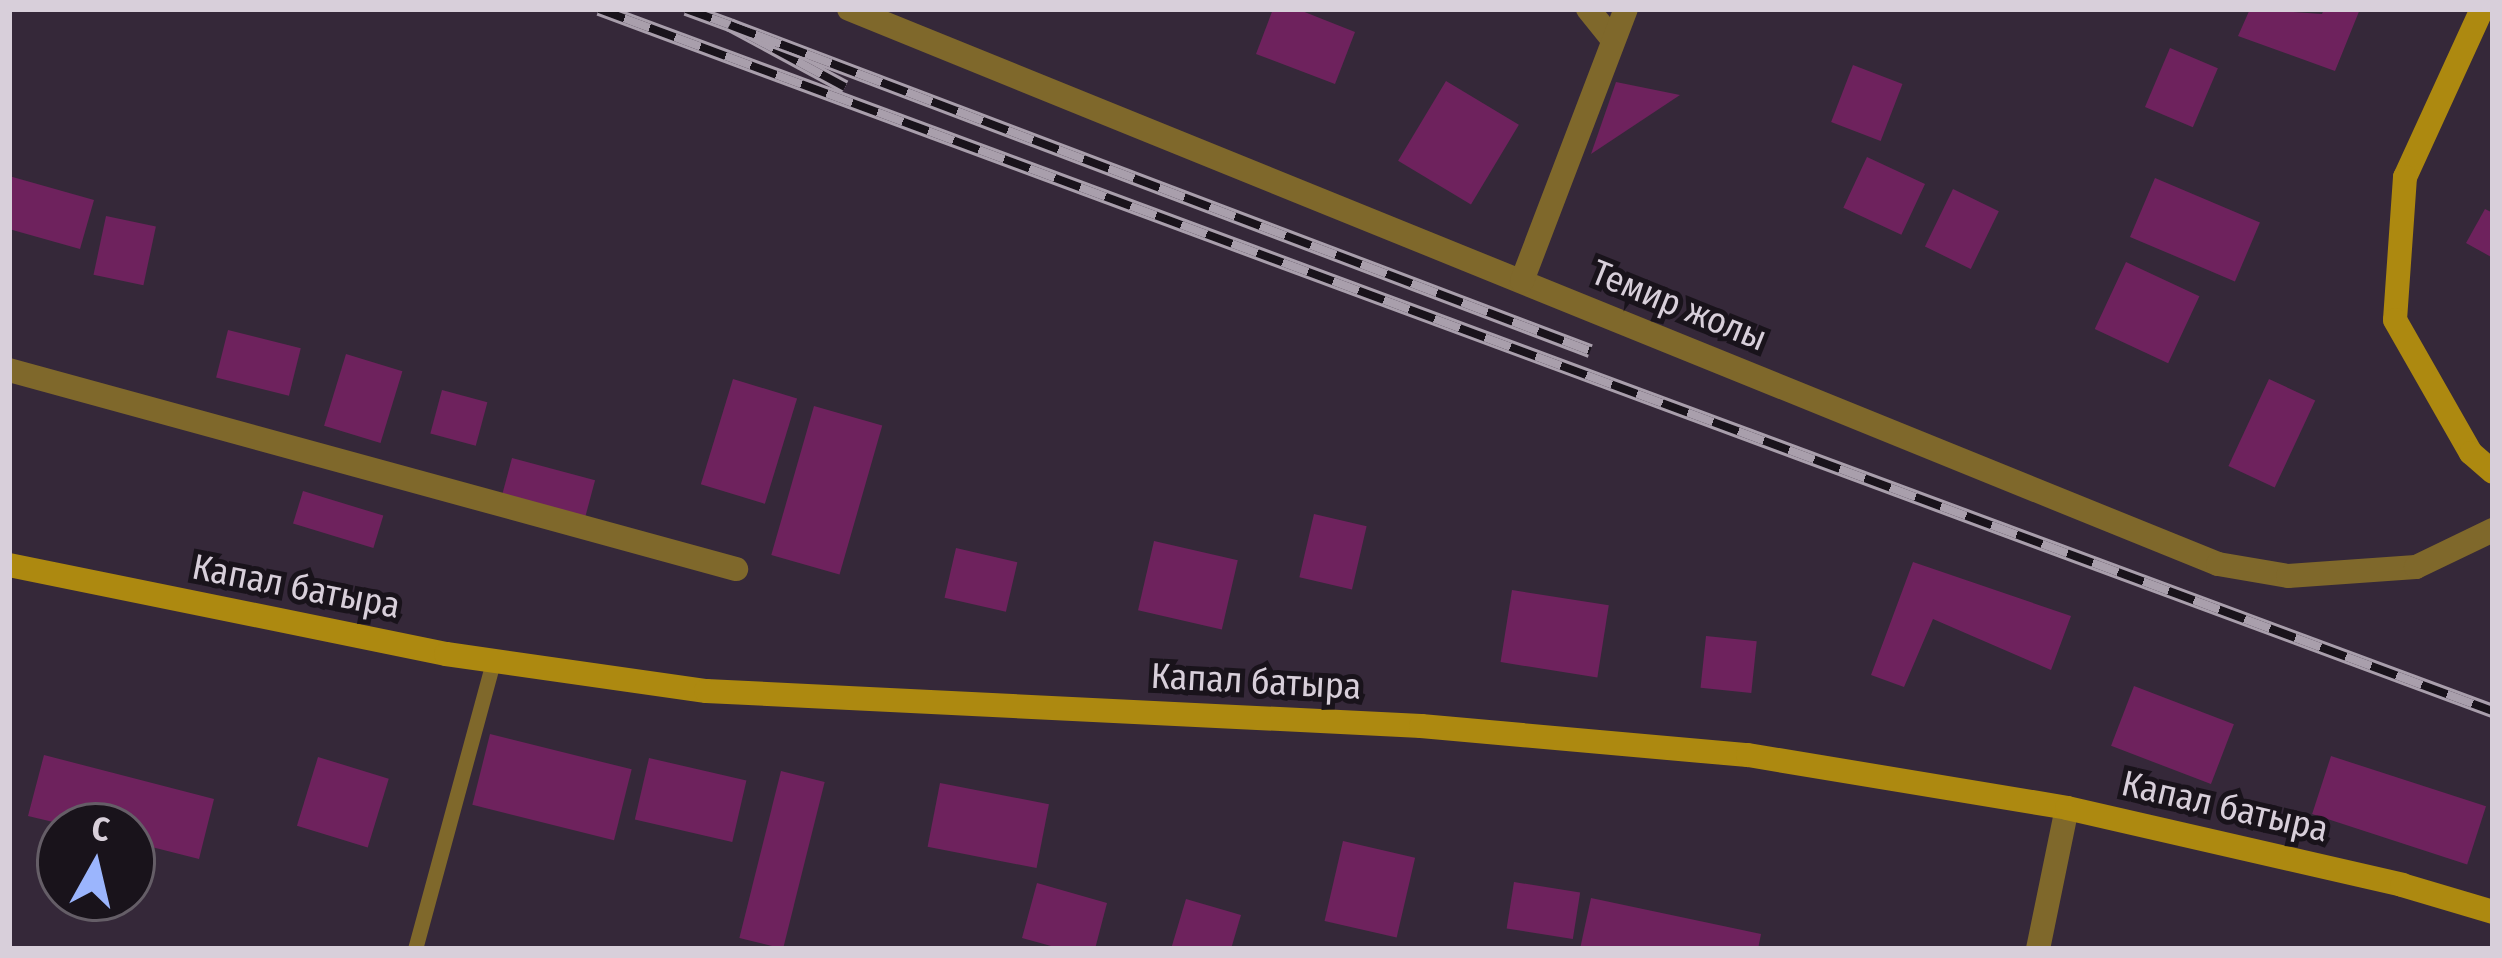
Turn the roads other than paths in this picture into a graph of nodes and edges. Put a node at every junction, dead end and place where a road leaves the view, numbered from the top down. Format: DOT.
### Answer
graph roads {
  1 [pos="849,9"];
  2 [pos="1588,9"];
  3 [pos="1626,9"];
  4 [pos="2482,9"];
  5 [pos="1613,40"];
  6 [pos="1522,281"];
  7 [pos="9,370"];
  8 [pos="2493,472"];
  9 [pos="2493,530"];
  10 [pos="9,565"];
  11 [pos="736,569"];
  12 [pos="493,661"];
  13 [pos="2067,808"];
  14 [pos="2493,912"];
  15 [pos="416,949"];
  16 [pos="2038,949"];
  1 -- 6 [label="street, Темир жолы"];
  2 -- 5 [label="street"];
  3 -- 5 [label="street"];
  4 -- 8 [label="main road"];
  5 -- 6 [label="street"];
  6 -- 9 [label="street, Темир жолы"];
  7 -- 11 [label="street"];
  10 -- 12 [label="main road, Капал батыра"];
  12 -- 13 [label="main road, Капал батыра"];
  12 -- 15 [label="lane"];
  13 -- 14 [label="main road, Капал батыра"];
  13 -- 16 [label="street"];
}
